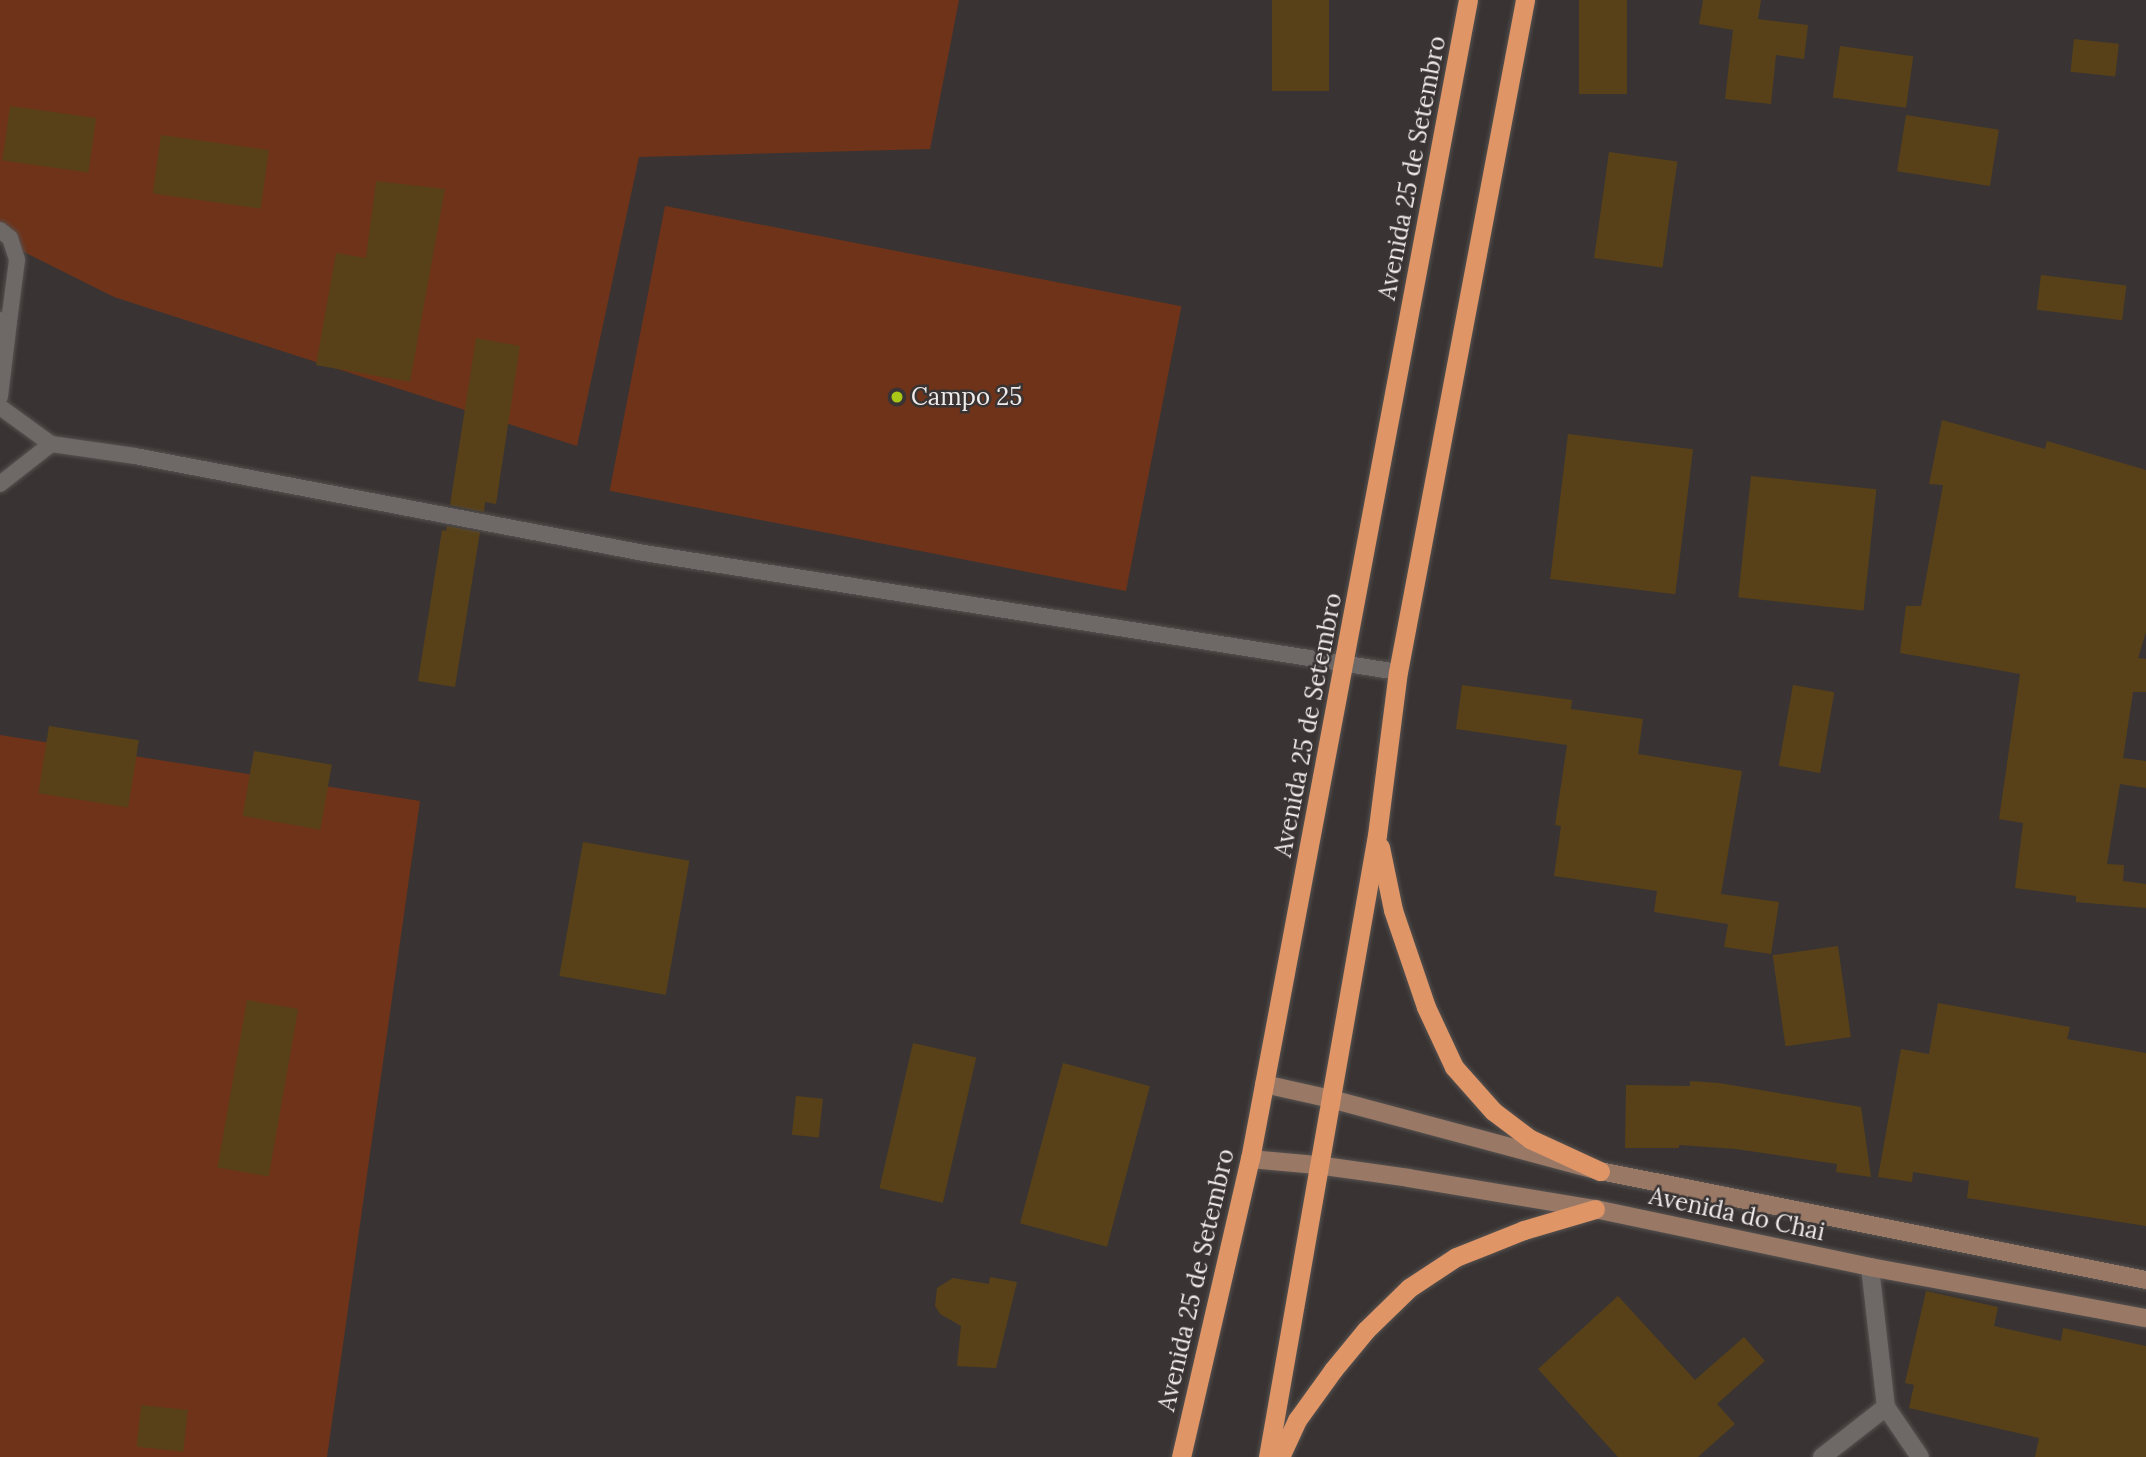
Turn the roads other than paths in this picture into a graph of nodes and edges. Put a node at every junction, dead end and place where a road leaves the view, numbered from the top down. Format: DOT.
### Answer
graph roads {
  1 [pos="1468,0"];
  2 [pos="1525,0"];
  3 [pos="0,230"];
  4 [pos="5,321"];
  5 [pos="0,396"];
  6 [pos="0,407"];
  7 [pos="51,444"];
  8 [pos="0,484"];
  9 [pos="1345,662"];
  10 [pos="1398,672"];
  11 [pos="1377,835"];
  12 [pos="1264,1084"];
  13 [pos="1331,1099"];
  14 [pos="1250,1159"];
  15 [pos="1317,1165"];
  16 [pos="1600,1171"];
  17 [pos="1595,1209"];
  18 [pos="1870,1267"];
  19 [pos="2146,1280"];
  20 [pos="2146,1318"];
  21 [pos="1886,1407"];
  22 [pos="1181,1457"];
  23 [pos="1268,1457"];
  24 [pos="1280,1457"];
  25 [pos="1822,1457"];
  26 [pos="1920,1457"];
  1 -- 9 [label="highway, Avenida 25 de Setembro"];
  2 -- 10 [label="highway"];
  3 -- 4 [label="lane"];
  4 -- 5 [label="lane"];
  6 -- 7 [label="lane"];
  7 -- 8 [label="lane"];
  7 -- 9 [label="lane"];
  9 -- 10 [label="lane"];
  9 -- 12 [label="highway, Avenida 25 de Setembro"];
  10 -- 11 [label="highway"];
  11 -- 13 [label="highway"];
  11 -- 16 [label="highway"];
  12 -- 13 [label="main road, Avenida do Chai"];
  12 -- 14 [label="highway, Avenida 25 de Setembro"];
  13 -- 15 [label="highway"];
  13 -- 16 [label="main road, Avenida do Chai"];
  14 -- 15 [label="main road, Avenida do Chai"];
  14 -- 22 [label="highway, Avenida 25 de Setembro"];
  15 -- 17 [label="main road, Avenida do Chai"];
  15 -- 23 [label="highway"];
  16 -- 19 [label="main road, Avenida do Chai"];
  17 -- 18 [label="main road, Avenida do Chai"];
  17 -- 24 [label="highway"];
  18 -- 20 [label="main road, Avenida do Chai"];
  18 -- 21 [label="street"];
  21 -- 25 [label="street"];
  21 -- 26 [label="street"];
}
